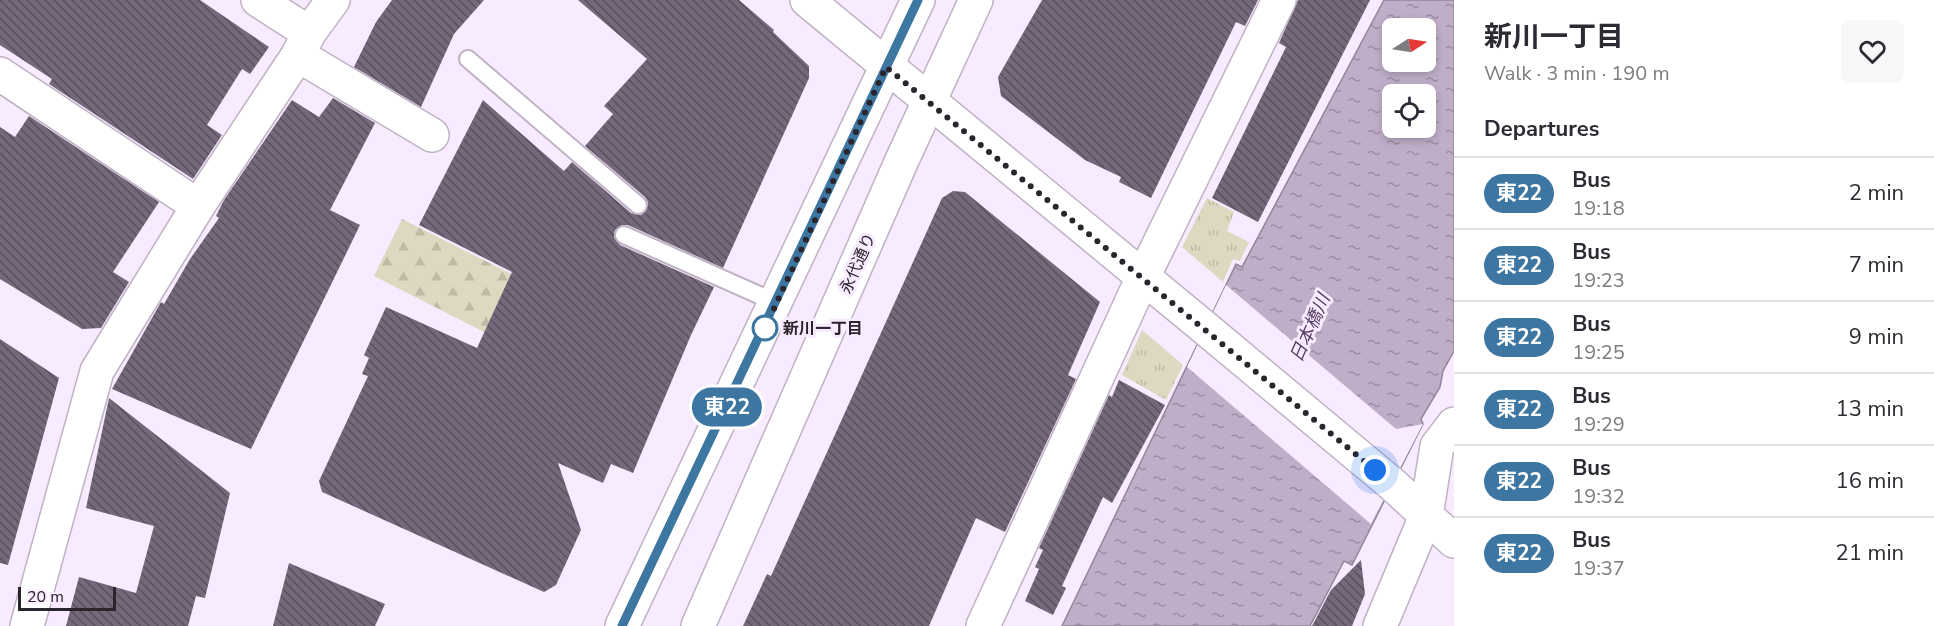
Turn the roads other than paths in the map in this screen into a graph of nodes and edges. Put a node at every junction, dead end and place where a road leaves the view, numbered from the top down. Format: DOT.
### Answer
graph roads {
  1 [pos="258,0"];
  2 [pos="333,0"];
  3 [pos="807,0"];
  4 [pos="918,0"];
  5 [pos="976,0"];
  6 [pos="1280,0"];
  7 [pos="303,44"];
  8 [pos="468,59"];
  9 [pos="886,67"];
  10 [pos="0,74"];
  11 [pos="928,102"];
  12 [pos="432,135"];
  13 [pos="638,205"];
  14 [pos="198,206"];
  15 [pos="624,235"];
  16 [pos="1143,277"];
  17 [pos="777,303"];
  18 [pos="1454,423"];
  19 [pos="1454,477"];
  20 [pos="1426,516"];
  21 [pos="1454,541"];
  22 [pos="27,626"];
  23 [pos="622,626"];
  24 [pos="698,626"];
  25 [pos="983,626"];
  26 [pos="1380,626"];
  1 -- 7 [label="street"];
  2 -- 7 [label="street"];
  3 -- 9 [label="street"];
  4 -- 9 [label="street"];
  5 -- 11 [label="street, 永代通り"];
  6 -- 16 [label="street"];
  7 -- 12 [label="street"];
  7 -- 14 [label="street"];
  8 -- 13 [label="lane"];
  9 -- 11 [label="street"];
  9 -- 17 [label="street"];
  10 -- 14 [label="street"];
  11 -- 16 [label="street"];
  11 -- 24 [label="street, 永代通り"];
  14 -- 22 [label="street"];
  15 -- 17 [label="lane"];
  16 -- 20 [label="street"];
  16 -- 25 [label="street"];
  17 -- 23 [label="street"];
  18 -- 20 [label="street"];
  19 -- 20 [label="street"];
  20 -- 21 [label="street"];
  20 -- 26 [label="street"];
}
